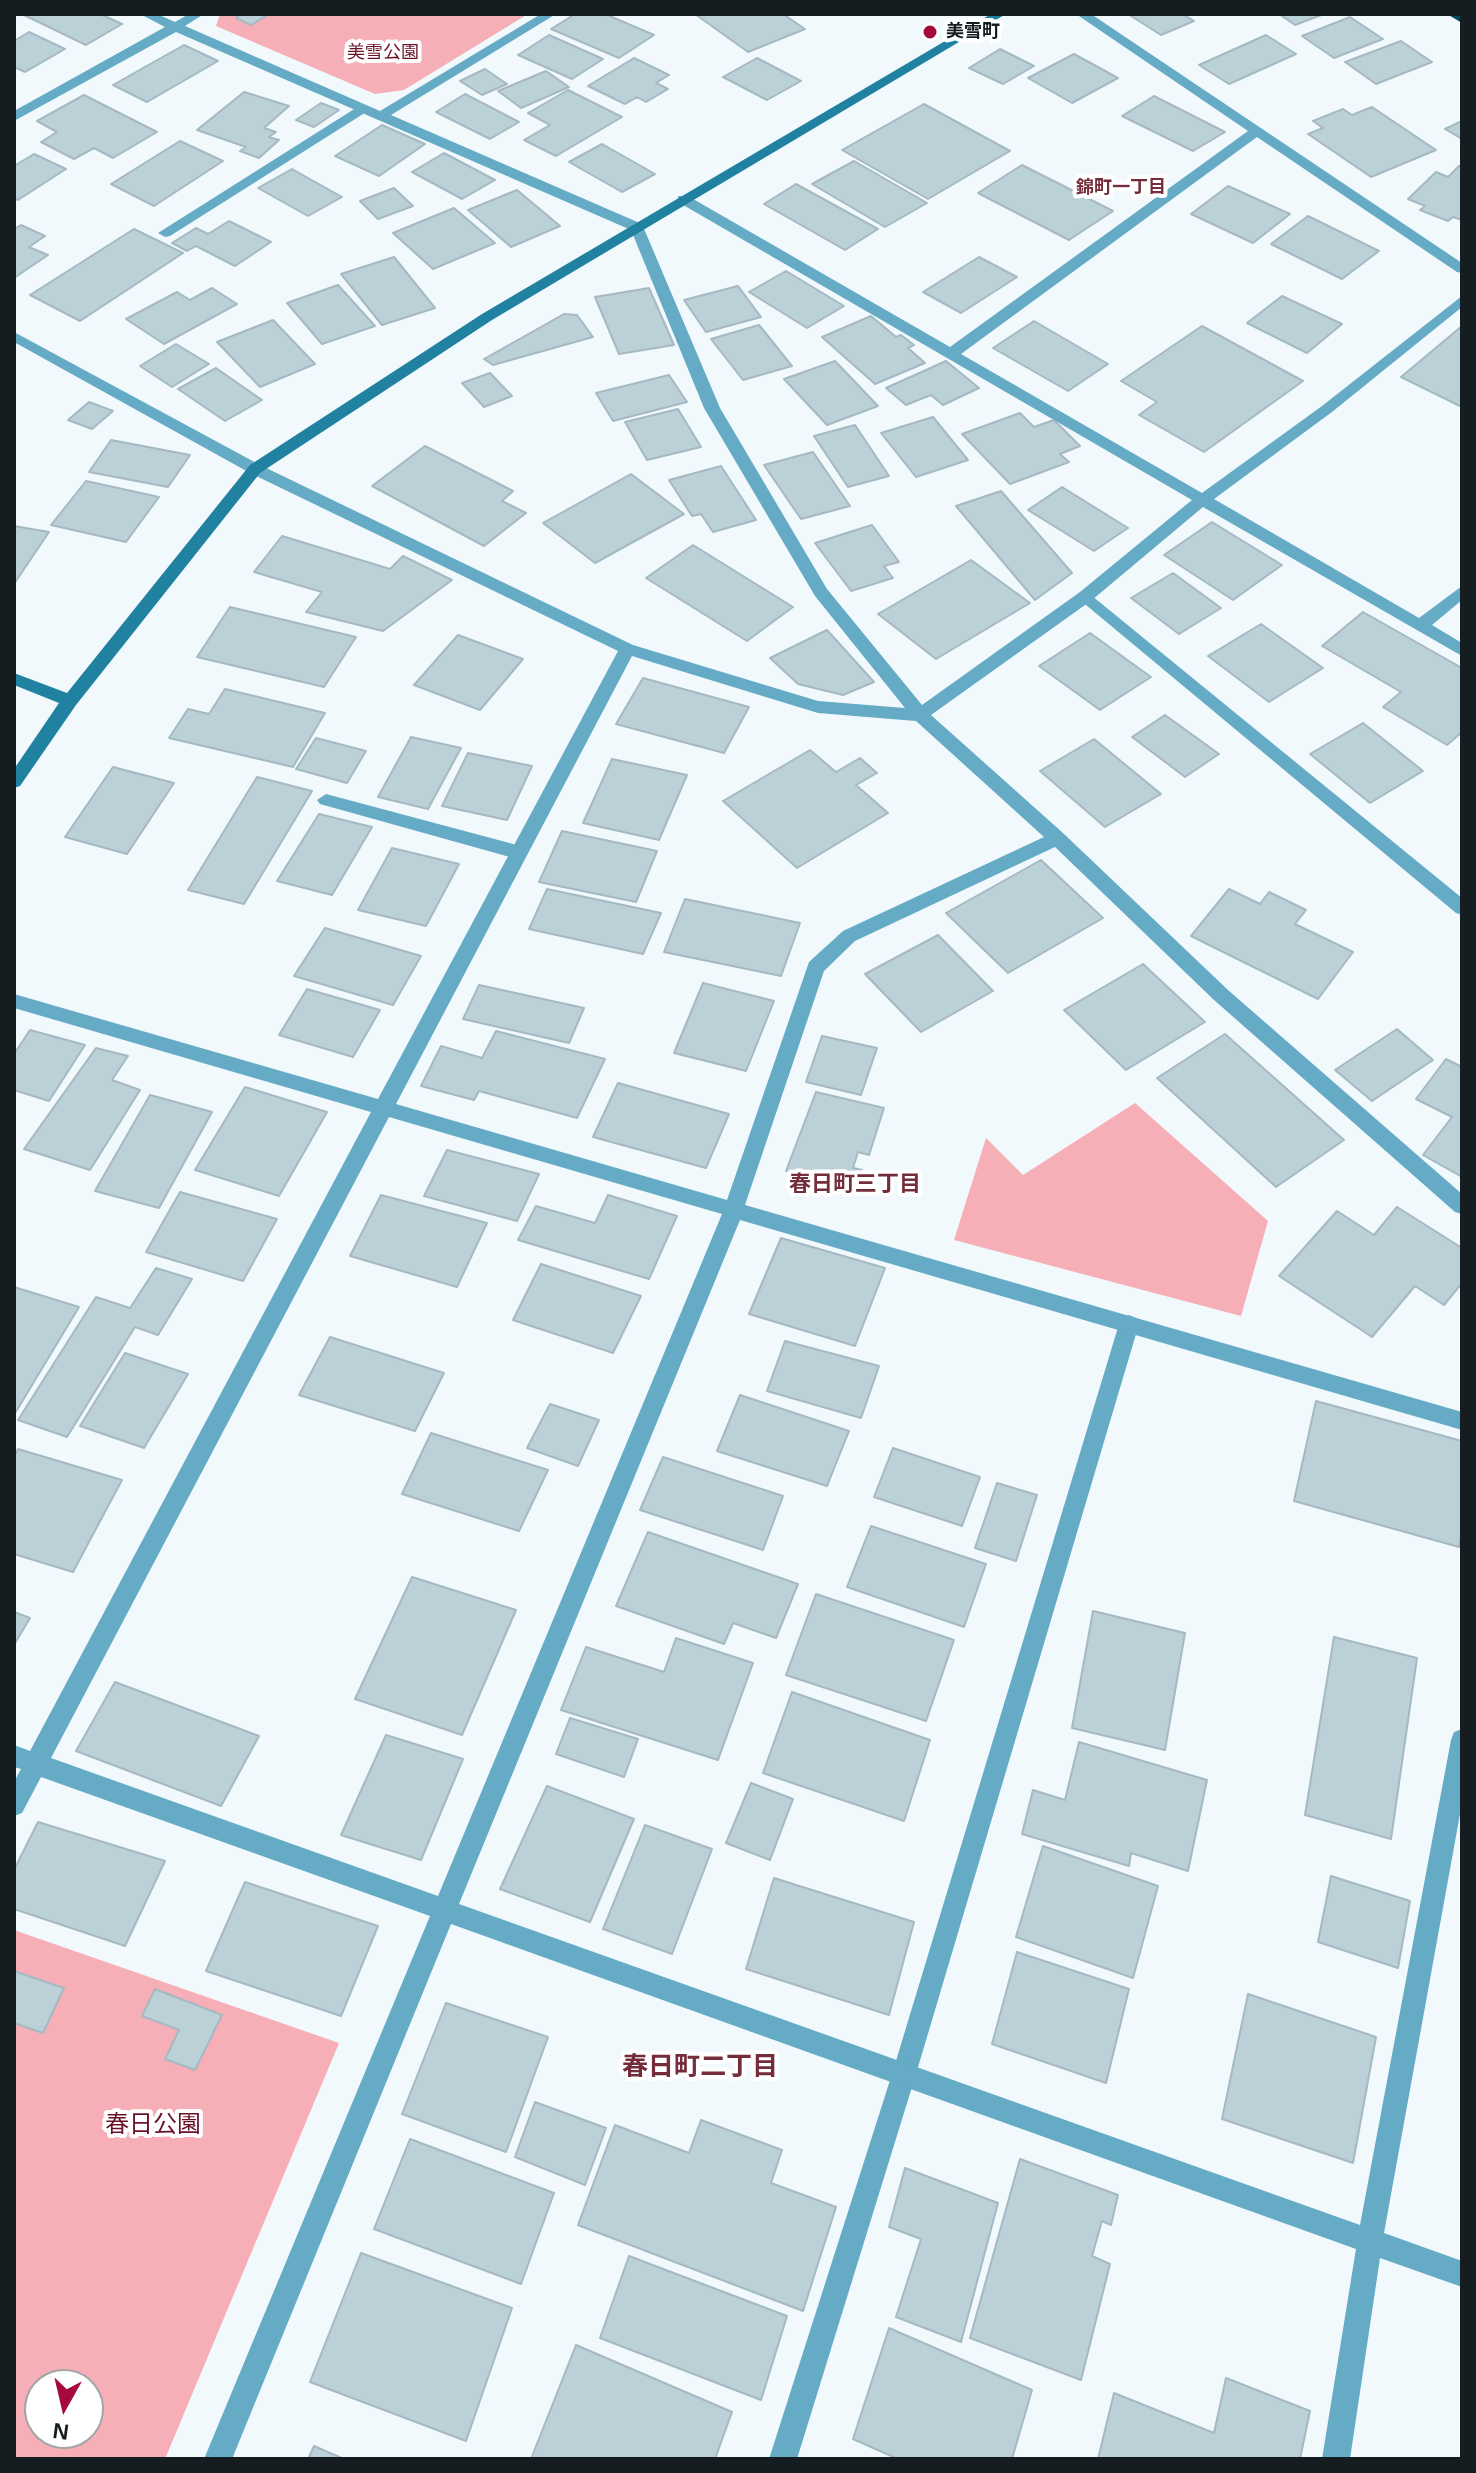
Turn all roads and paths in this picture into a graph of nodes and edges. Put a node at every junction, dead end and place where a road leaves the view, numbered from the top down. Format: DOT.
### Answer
graph roads {
  1 [pos="146,14"];
  2 [pos="198,14"];
  3 [pos="550,14"];
  4 [pos="1000,14"];
  5 [pos="1082,14"];
  6 [pos="1455,14"];
  7 [pos="1462,18"];
  8 [pos="175,27"];
  9 [pos="364,109"];
  10 [pos="381,116"];
  11 [pos="14,117"];
  12 [pos="1257,131"];
  13 [pos="683,199"];
  14 [pos="637,227"];
  15 [pos="165,233"];
  16 [pos="1462,269"];
  17 [pos="1462,300"];
  18 [pos="14,336"];
  19 [pos="951,354"];
  20 [pos="255,469"];
  21 [pos="1202,500"];
  22 [pos="1462,591"];
  23 [pos="1086,596"];
  24 [pos="1420,626"];
  25 [pos="627,649"];
  26 [pos="1462,650"];
  27 [pos="14,679"];
  28 [pos="70,701"];
  29 [pos="920,715"];
  30 [pos="14,782"];
  31 [pos="326,800"];
  32 [pos="1057,838"];
  33 [pos="517,852"];
  34 [pos="1462,908"];
  35 [pos="14,1001"];
  36 [pos="382,1108"];
  37 [pos="1462,1206"];
  38 [pos="734,1209"];
  39 [pos="1129,1324"];
  40 [pos="1462,1421"];
  41 [pos="1462,1740"];
  42 [pos="25,1760"];
  43 [pos="14,1805"];
  44 [pos="445,1911"];
  45 [pos="904,2074"];
  46 [pos="1370,2241"];
  47 [pos="1462,2274"];
  48 [pos="218,2459"];
  49 [pos="783,2459"];
  50 [pos="1336,2459"];
  1 -- 8 [label="street"];
  2 -- 8 [label="street"];
  3 -- 10 [label="street"];
  4 -- 13 [label="street"];
  5 -- 12 [label="street"];
  6 -- 7 [label="highway"];
  8 -- 9 [label="street"];
  8 -- 11 [label="street"];
  9 -- 10 [label="street"];
  9 -- 15 [label="street"];
  10 -- 14 [label="street"];
  12 -- 16 [label="street"];
  12 -- 19 [label="street"];
  13 -- 14 [label="street"];
  13 -- 19 [label="street"];
  14 -- 20 [label="street"];
  14 -- 29 [label="street"];
  17 -- 21 [label="street"];
  18 -- 20 [label="street"];
  19 -- 21 [label="street"];
  20 -- 25 [label="street"];
  20 -- 28 [label="street"];
  21 -- 23 [label="street"];
  21 -- 24 [label="street"];
  22 -- 24 [label="street"];
  23 -- 29 [label="street"];
  23 -- 34 [label="street"];
  24 -- 26 [label="street"];
  25 -- 29 [label="street"];
  25 -- 33 [label="street"];
  27 -- 28 [label="street"];
  28 -- 30 [label="street"];
  29 -- 32 [label="street"];
  31 -- 33 [label="street"];
  32 -- 37 [label="street"];
  32 -- 38 [label="street"];
  33 -- 36 [label="street"];
  35 -- 36 [label="street"];
  36 -- 38 [label="street"];
  36 -- 42 [label="street"];
  38 -- 39 [label="street"];
  38 -- 44 [label="street"];
  39 -- 40 [label="street"];
  39 -- 45 [label="street"];
  41 -- 46 [label="street"];
  42 -- 43 [label="street"];
  42 -- 44 [label="street"];
  44 -- 45 [label="street"];
  44 -- 48 [label="street"];
  45 -- 46 [label="street"];
  45 -- 49 [label="street"];
  46 -- 47 [label="street"];
  46 -- 50 [label="street"];
}
